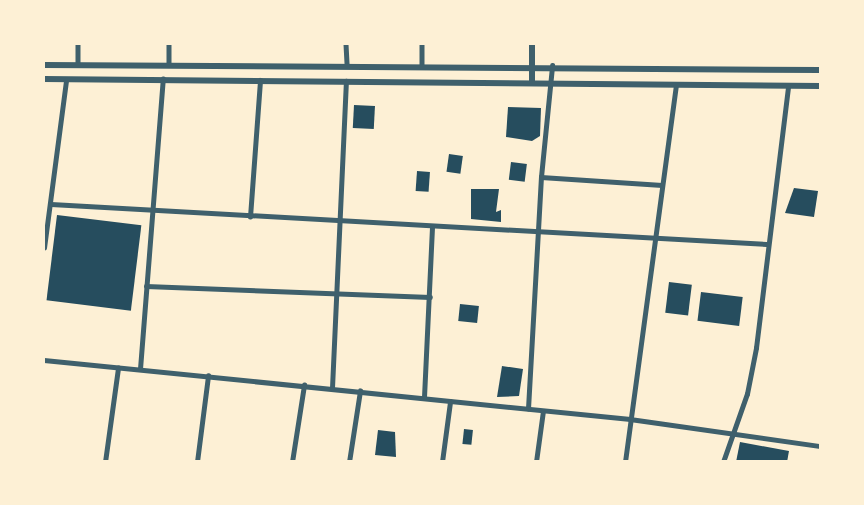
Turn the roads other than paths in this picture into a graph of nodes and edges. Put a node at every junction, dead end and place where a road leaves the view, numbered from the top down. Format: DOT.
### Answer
graph roads {
  1 [pos="78,44"];
  2 [pos="169,44"];
  3 [pos="346,44"];
  4 [pos="422,44"];
  5 [pos="532,44"];
  6 [pos="169,64"];
  7 [pos="44,65"];
  8 [pos="78,65"];
  9 [pos="347,65"];
  10 [pos="422,66"];
  11 [pos="532,66"];
  12 [pos="552,66"];
  13 [pos="820,70"];
  14 [pos="163,79"];
  15 [pos="44,80"];
  16 [pos="66,80"];
  17 [pos="260,80"];
  18 [pos="346,81"];
  19 [pos="532,82"];
  20 [pos="551,82"];
  21 [pos="676,84"];
  22 [pos="788,86"];
  23 [pos="820,86"];
  24 [pos="541,177"];
  25 [pos="662,185"];
  26 [pos="51,204"];
  27 [pos="152,210"];
  28 [pos="250,217"];
  29 [pos="339,222"];
  30 [pos="432,228"];
  31 [pos="537,233"];
  32 [pos="654,238"];
  33 [pos="766,244"];
  34 [pos="44,248"];
  35 [pos="146,286"];
  36 [pos="336,292"];
  37 [pos="430,297"];
  38 [pos="44,360"];
  39 [pos="118,368"];
  40 [pos="140,369"];
  41 [pos="208,376"];
  42 [pos="304,385"];
  43 [pos="332,388"];
  44 [pos="360,391"];
  45 [pos="424,398"];
  46 [pos="450,402"];
  47 [pos="528,409"];
  48 [pos="543,411"];
  49 [pos="630,419"];
  50 [pos="731,432"];
  51 [pos="820,446"];
  52 [pos="105,462"];
  53 [pos="197,462"];
  54 [pos="292,462"];
  55 [pos="349,462"];
  56 [pos="442,462"];
  57 [pos="536,462"];
  58 [pos="625,462"];
  59 [pos="723,462"];
  1 -- 8 [label="street"];
  2 -- 6 [label="street"];
  3 -- 9 [label="street"];
  4 -- 10 [label="street"];
  5 -- 11 [label="street"];
  6 -- 8 [label="street"];
  6 -- 9 [label="street"];
  7 -- 8 [label="street"];
  9 -- 10 [label="street"];
  10 -- 11 [label="street"];
  11 -- 12 [label="street"];
  11 -- 19 [label="street"];
  12 -- 13 [label="street"];
  12 -- 20 [label="street"];
  14 -- 16 [label="street"];
  14 -- 17 [label="street"];
  14 -- 27 [label="street"];
  15 -- 16 [label="street"];
  16 -- 26 [label="street"];
  17 -- 18 [label="street"];
  17 -- 28 [label="street"];
  18 -- 19 [label="street"];
  18 -- 29 [label="street"];
  19 -- 20 [label="street"];
  20 -- 21 [label="street"];
  20 -- 24 [label="street"];
  21 -- 22 [label="street"];
  21 -- 25 [label="street"];
  22 -- 23 [label="street"];
  22 -- 33 [label="street"];
  24 -- 25 [label="street"];
  24 -- 31 [label="street"];
  25 -- 32 [label="street"];
  26 -- 27 [label="street"];
  26 -- 34 [label="street"];
  27 -- 28 [label="street"];
  27 -- 35 [label="street"];
  28 -- 29 [label="street"];
  29 -- 30 [label="street"];
  29 -- 36 [label="street"];
  30 -- 31 [label="street"];
  30 -- 37 [label="street"];
  31 -- 32 [label="street"];
  31 -- 47 [label="street"];
  32 -- 33 [label="street"];
  32 -- 49 [label="street"];
  33 -- 50 [label="street"];
  35 -- 36 [label="street"];
  35 -- 40 [label="street"];
  36 -- 37 [label="street"];
  36 -- 43 [label="street"];
  37 -- 45 [label="street"];
  38 -- 39 [label="street"];
  39 -- 40 [label="street"];
  39 -- 52 [label="street"];
  40 -- 41 [label="street"];
  41 -- 42 [label="street"];
  41 -- 53 [label="street"];
  42 -- 43 [label="street"];
  42 -- 54 [label="street"];
  43 -- 44 [label="street"];
  44 -- 45 [label="street"];
  44 -- 55 [label="street"];
  45 -- 46 [label="street"];
  46 -- 47 [label="street"];
  46 -- 56 [label="street"];
  47 -- 48 [label="street"];
  48 -- 49 [label="street"];
  48 -- 57 [label="street"];
  49 -- 50 [label="street"];
  49 -- 58 [label="street"];
  50 -- 51 [label="street"];
  50 -- 59 [label="street"];
}
